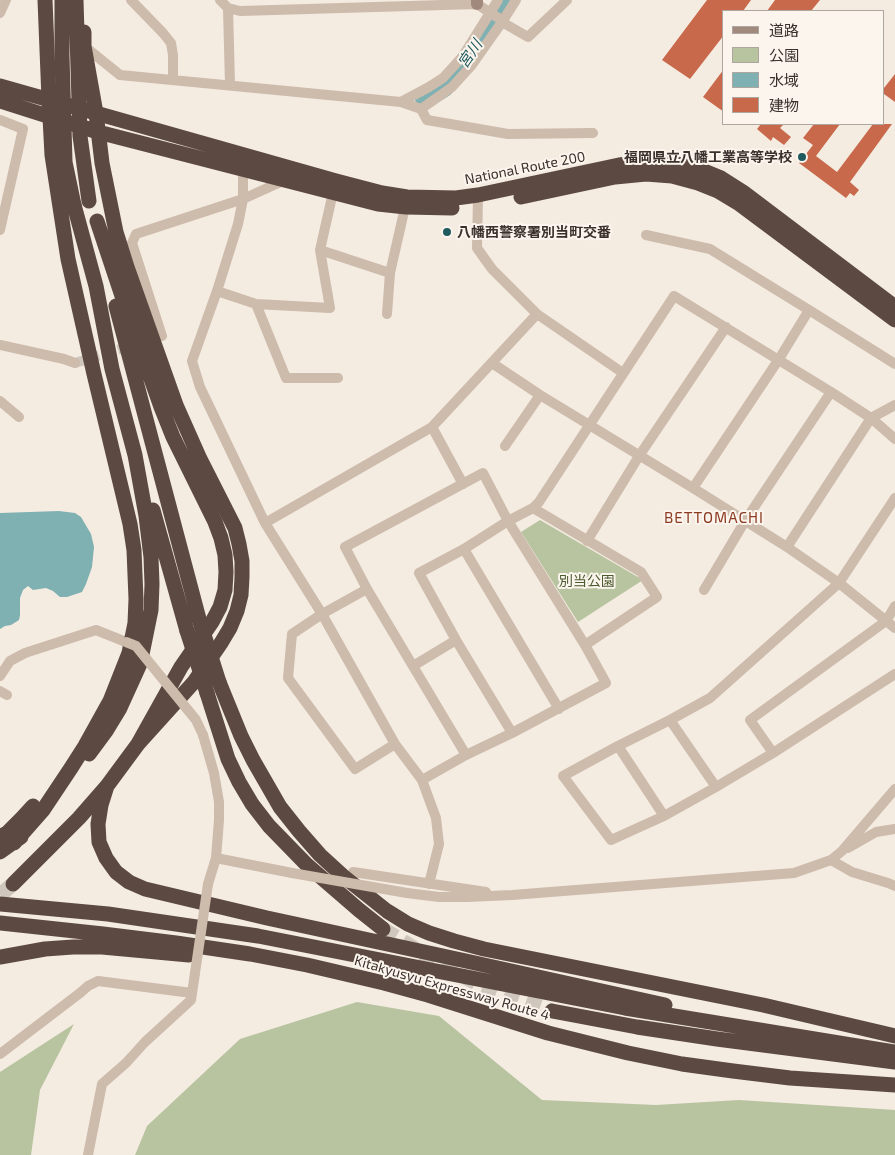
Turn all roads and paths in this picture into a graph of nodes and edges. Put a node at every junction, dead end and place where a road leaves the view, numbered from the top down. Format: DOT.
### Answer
graph roads {
  1 [pos="6,0"];
  2 [pos="45,0"];
  3 [pos="62,0"];
  4 [pos="76,0"];
  5 [pos="84,0"];
  6 [pos="131,0"];
  7 [pos="220,0"];
  8 [pos="498,0"];
  9 [pos="516,0"];
  10 [pos="567,0"];
  11 [pos="477,2"];
  12 [pos="393,4"];
  13 [pos="310,5"];
  14 [pos="228,8"];
  15 [pos="0,13"];
  16 [pos="496,17"];
  17 [pos="84,46"];
  18 [pos="173,80"];
  19 [pos="230,85"];
  20 [pos="0,86"];
  21 [pos="49,99"];
  22 [pos="0,101"];
  23 [pos="401,102"];
  24 [pos="421,109"];
  25 [pos="96,113"];
  26 [pos="50,117"];
  27 [pos="0,120"];
  28 [pos="98,132"];
  29 [pos="593,133"];
  30 [pos="243,170"];
  31 [pos="287,174"];
  32 [pos="334,187"];
  33 [pos="242,199"];
  34 [pos="478,200"];
  35 [pos="406,202"];
  36 [pos="82,203"];
  37 [pos="97,221"];
  38 [pos="0,230"];
  39 [pos="646,235"];
  40 [pos="320,250"];
  41 [pos="390,273"];
  42 [pos="216,291"];
  43 [pos="256,304"];
  44 [pos="895,307"];
  45 [pos="809,310"];
  46 [pos="387,314"];
  47 [pos="536,314"];
  48 [pos="895,320"];
  49 [pos="726,327"];
  50 [pos="162,336"];
  51 [pos="0,346"];
  52 [pos="779,359"];
  53 [pos="492,362"];
  54 [pos="75,363"];
  55 [pos="895,364"];
  56 [pos="112,370"];
  57 [pos="623,372"];
  58 [pos="338,378"];
  59 [pos="831,392"];
  60 [pos="540,395"];
  61 [pos="0,401"];
  62 [pos="895,404"];
  63 [pos="20,417"];
  64 [pos="871,418"];
  65 [pos="590,425"];
  66 [pos="432,428"];
  67 [pos="895,439"];
  68 [pos="505,446"];
  69 [pos="639,456"];
  70 [pos="463,484"];
  71 [pos="693,488"];
  72 [pos="895,498"];
  73 [pos="532,508"];
  74 [pos="508,521"];
  75 [pos="745,521"];
  76 [pos="264,523"];
  77 [pos="587,541"];
  78 [pos="786,547"];
  79 [pos="464,548"];
  80 [pos="839,583"];
  81 [pos="367,589"];
  82 [pos="704,590"];
  83 [pos="895,606"];
  84 [pos="322,614"];
  85 [pos="886,620"];
  86 [pos="895,628"];
  87 [pos="456,640"];
  88 [pos="585,646"];
  89 [pos="413,666"];
  90 [pos="895,674"];
  91 [pos="0,676"];
  92 [pos="559,709"];
  93 [pos="670,720"];
  94 [pos="512,733"];
  95 [pos="138,744"];
  96 [pos="395,744"];
  97 [pos="618,746"];
  98 [pos="773,753"];
  99 [pos="466,755"];
  100 [pos="422,780"];
  101 [pos="106,786"];
  102 [pos="716,787"];
  103 [pos="895,788"];
  104 [pos="664,816"];
  105 [pos="895,829"];
  106 [pos="7,840"];
  107 [pos="842,851"];
  108 [pos="0,852"];
  109 [pos="216,858"];
  110 [pos="831,860"];
  111 [pos="353,872"];
  112 [pos="13,884"];
  113 [pos="429,884"];
  114 [pos="895,886"];
  115 [pos="512,895"];
  116 [pos="0,904"];
  117 [pos="0,923"];
  118 [pos="383,929"];
  119 [pos="0,957"];
  120 [pos="308,965"];
  121 [pos="192,993"];
  122 [pos="552,1011"];
  123 [pos="780,1034"];
  124 [pos="895,1036"];
  125 [pos="895,1052"];
  126 [pos="0,1054"];
  127 [pos="895,1062"];
  128 [pos="895,1085"];
  129 [pos="88,1155"];
  1 -- 15 [label="street"];
  2 -- 21 [label="highway"];
  3 -- 36 [label="highway, bridge"];
  4 -- 36 [label="highway, bridge"];
  5 -- 17 [label="highway"];
  6 -- 18 [label="street"];
  7 -- 14 [label="street"];
  8 -- 16 [label="street"];
  9 -- 16 [label="street"];
  10 -- 16 [label="street"];
  11 -- 12 [label="street"];
  11 -- 16 [label="street"];
  12 -- 13 [label="street"];
  13 -- 14 [label="street"];
  14 -- 19 [label="street"];
  16 -- 23 [label="street"];
  16 -- 24 [label="street"];
  17 -- 18 [label="street"];
  17 -- 25 [label="highway"];
  18 -- 19 [label="street"];
  19 -- 23 [label="street"];
  20 -- 21 [label="highway, National Route 200"];
  21 -- 25 [label="highway, National Route 200"];
  21 -- 26 [label="highway"];
  22 -- 26 [label="highway, National Route 200"];
  23 -- 24 [label="street"];
  24 -- 29 [label="street"];
  25 -- 28 [label="highway"];
  25 -- 31 [label="highway, National Route 200"];
  26 -- 28 [label="highway, National Route 200"];
  26 -- 106 [label="highway"];
  27 -- 38 [label="street"];
  28 -- 30 [label="highway, National Route 200"];
  28 -- 95 [label="highway"];
  30 -- 31 [label="highway, National Route 200"];
  30 -- 33 [label="street"];
  31 -- 32 [label="highway, National Route 200"];
  31 -- 33 [label="street"];
  32 -- 35 [label="highway, National Route 200"];
  32 -- 40 [label="street"];
  33 -- 42 [label="street"];
  33 -- 50 [label="street"];
  34 -- 35 [label="highway, National Route 200"];
  34 -- 44 [label="highway, National Route 200"];
  34 -- 47 [label="street"];
  34 -- 48 [label="highway, National Route 200"];
  35 -- 41 [label="street"];
  36 -- 37 [label="highway"];
  36 -- 56 [label="highway"];
  37 -- 95 [label="highway"];
  37 -- 124 [label="highway, bridge"];
  39 -- 45 [label="street"];
  40 -- 41 [label="street"];
  40 -- 43 [label="street"];
  41 -- 46 [label="street"];
  42 -- 43 [label="street"];
  42 -- 76 [label="street"];
  43 -- 58 [label="street"];
  45 -- 52 [label="street"];
  45 -- 55 [label="street"];
  47 -- 53 [label="street"];
  47 -- 57 [label="street"];
  49 -- 52 [label="street"];
  49 -- 57 [label="street"];
  49 -- 69 [label="street"];
  51 -- 54 [label="street"];
  52 -- 59 [label="street"];
  52 -- 71 [label="street"];
  53 -- 60 [label="street"];
  53 -- 66 [label="street"];
  56 -- 106 [label="highway"];
  56 -- 118 [label="highway, bridge"];
  57 -- 65 [label="street"];
  59 -- 64 [label="street"];
  59 -- 75 [label="street"];
  60 -- 65 [label="street"];
  60 -- 68 [label="street"];
  61 -- 63 [label="street"];
  62 -- 64 [label="street"];
  64 -- 67 [label="street"];
  64 -- 78 [label="street"];
  65 -- 69 [label="street"];
  65 -- 73 [label="street"];
  66 -- 70 [label="street"];
  66 -- 76 [label="street"];
  69 -- 71 [label="street"];
  69 -- 77 [label="street"];
  70 -- 74 [label="street"];
  70 -- 81 [label="street"];
  71 -- 75 [label="street"];
  72 -- 80 [label="street"];
  73 -- 74 [label="street"];
  73 -- 77 [label="street"];
  74 -- 79 [label="street"];
  74 -- 88 [label="street"];
  75 -- 78 [label="street"];
  75 -- 82 [label="street"];
  76 -- 84 [label="street"];
  77 -- 88 [label="street"];
  78 -- 80 [label="street"];
  79 -- 87 [label="street"];
  79 -- 92 [label="street"];
  80 -- 85 [label="street"];
  80 -- 93 [label="street"];
  81 -- 84 [label="street"];
  81 -- 89 [label="street"];
  83 -- 85 [label="street"];
  84 -- 96 [label="street"];
  84 -- 96 [label="street"];
  85 -- 86 [label="street"];
  85 -- 98 [label="street"];
  87 -- 89 [label="street"];
  87 -- 94 [label="street"];
  88 -- 92 [label="street"];
  89 -- 99 [label="street"];
  90 -- 98 [label="street"];
  91 -- 109 [label="street, bridge"];
  92 -- 94 [label="street"];
  93 -- 97 [label="street"];
  93 -- 102 [label="street"];
  94 -- 99 [label="street"];
  95 -- 101 [label="highway"];
  96 -- 100 [label="street"];
  97 -- 104 [label="street"];
  97 -- 104 [label="street"];
  98 -- 102 [label="street"];
  99 -- 100 [label="street"];
  100 -- 113 [label="street"];
  101 -- 112 [label="highway"];
  101 -- 123 [label="highway"];
  102 -- 104 [label="street"];
  103 -- 107 [label="street"];
  105 -- 107 [label="street"];
  106 -- 108 [label="highway"];
  107 -- 110 [label="street"];
  109 -- 115 [label="street, bridge"];
  109 -- 121 [label="street, bridge"];
  110 -- 114 [label="street"];
  110 -- 115 [label="street"];
  111 -- 113 [label="street"];
  113 -- 115 [label="street"];
  116 -- 123 [label="highway, Kitakyusyu Expressway Route 4"];
  117 -- 120 [label="highway, Kitakyusyu Expressway Route 4"];
  119 -- 120 [label="highway"];
  120 -- 128 [label="highway, Kitakyusyu Expressway Route 4"];
  121 -- 126 [label="street"];
  121 -- 129 [label="street"];
  122 -- 127 [label="highway"];
  123 -- 125 [label="highway, Kitakyusyu Expressway Route 4"];
}
